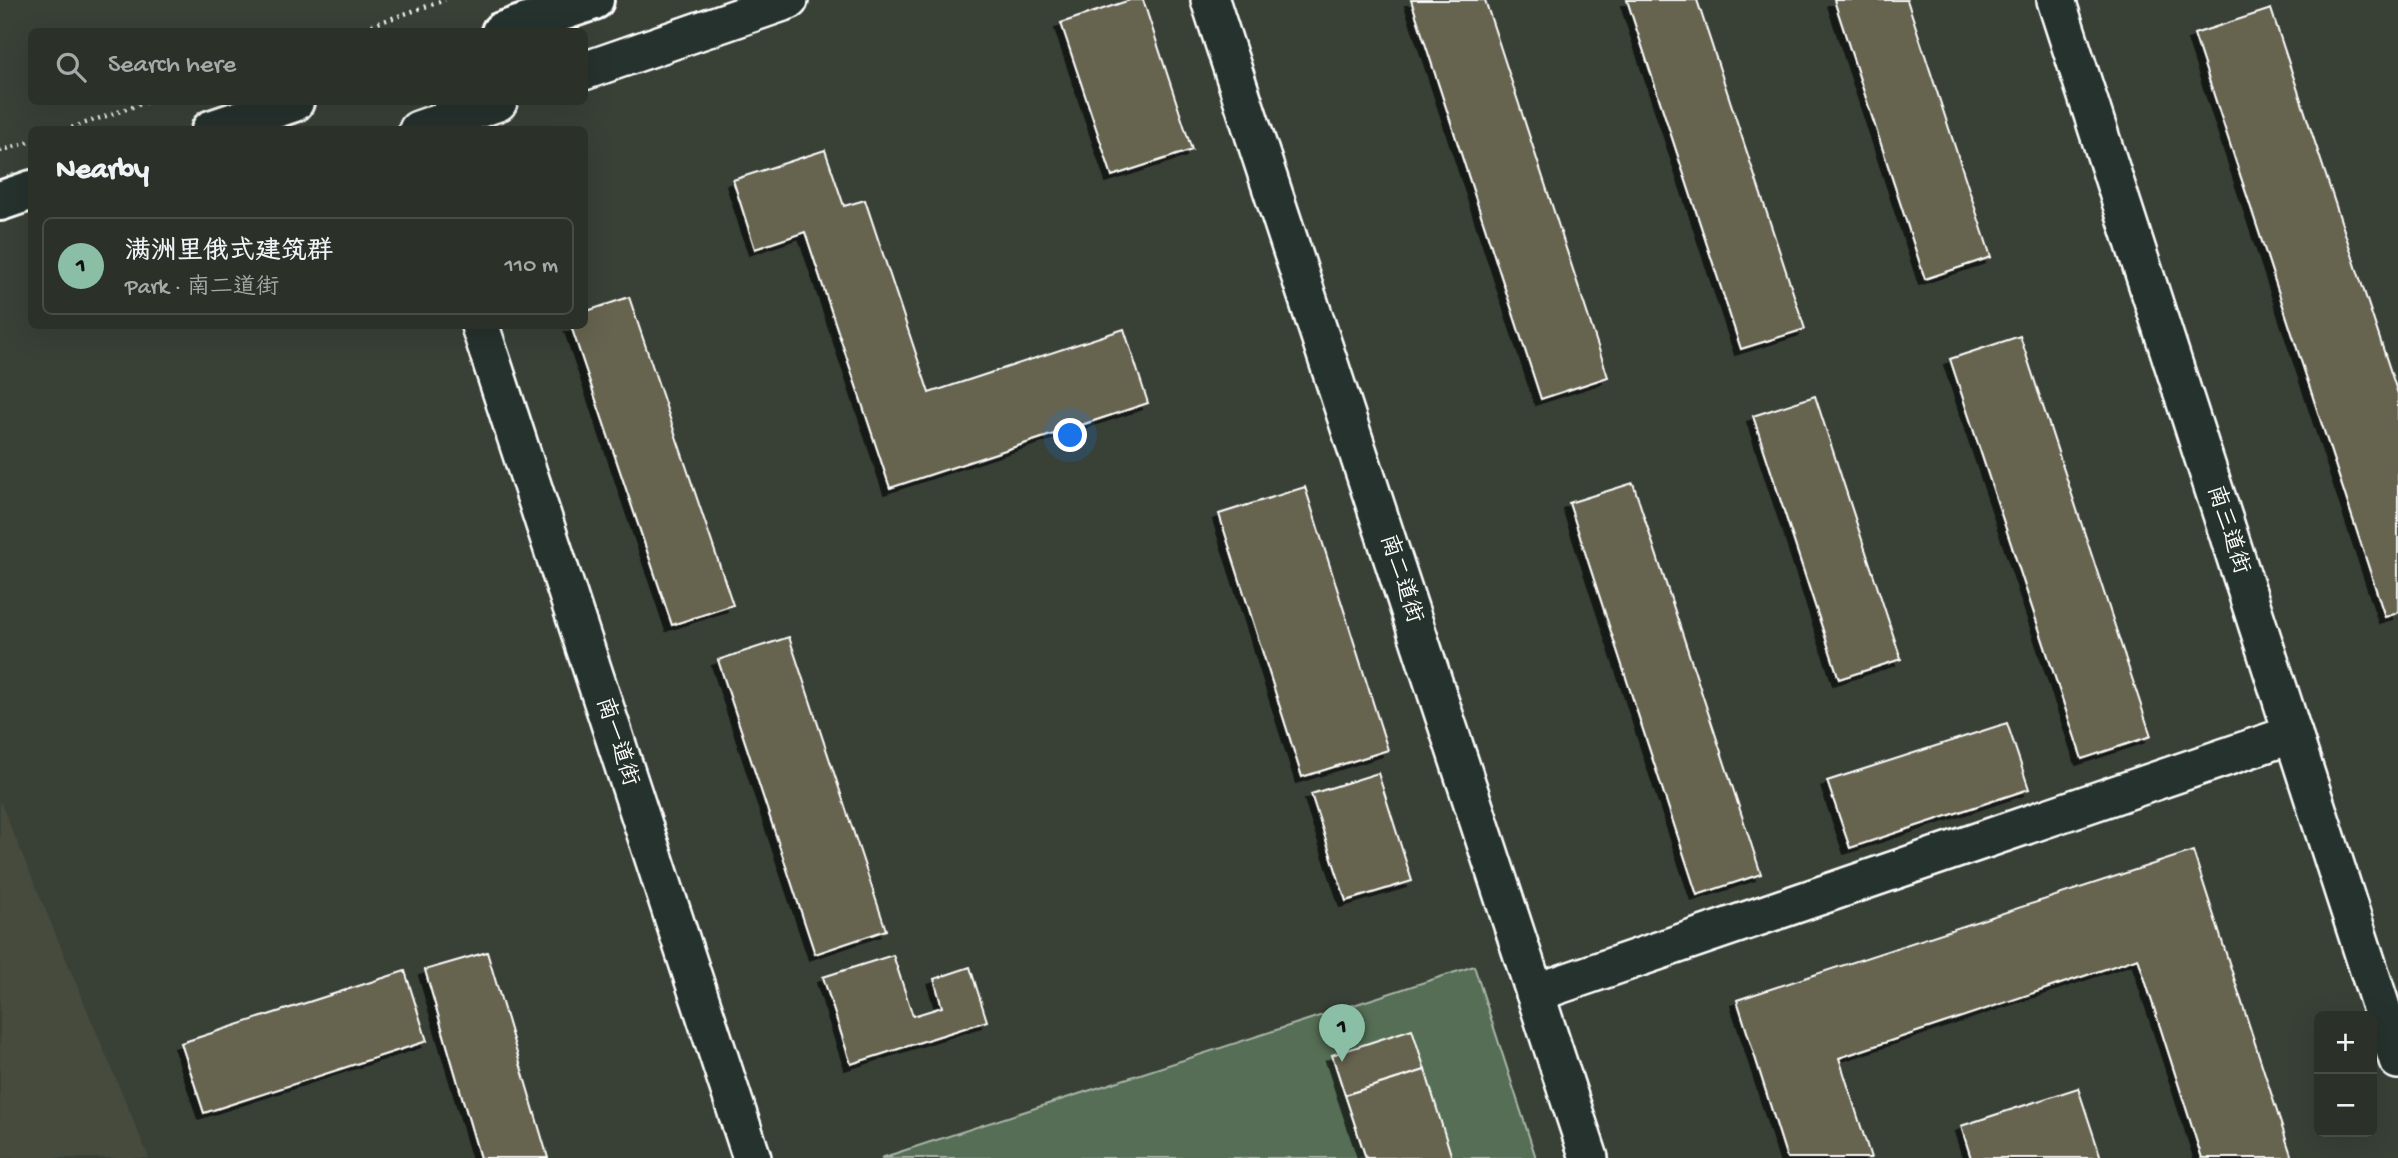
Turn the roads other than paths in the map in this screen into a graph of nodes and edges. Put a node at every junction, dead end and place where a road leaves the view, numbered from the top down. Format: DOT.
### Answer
graph roads {
  1 [pos="594,0"];
  2 [pos="789,0"];
  3 [pos="1210,0"];
  4 [pos="2056,0"];
  5 [pos="513,28"];
  6 [pos="588,70"];
  7 [pos="285,105"];
  8 [pos="489,105"];
  9 [pos="223,126"];
  10 [pos="429,126"];
  11 [pos="28,191"];
  12 [pos="0,201"];
  13 [pos="481,329"];
  14 [pos="2293,734"];
  15 [pos="1535,993"];
  16 [pos="2398,1060"];
  17 [pos="752,1158"];
  18 [pos="1589,1158"];
  1 -- 5 [label="main road"];
  2 -- 6 [label="street"];
  3 -- 15 [label="street, 南二道街"];
  4 -- 14 [label="street, 南三道街"];
  7 -- 9 [label="main road"];
  8 -- 10 [label="street"];
  11 -- 12 [label="main road"];
  13 -- 17 [label="street, 南一道街"];
  14 -- 15 [label="street"];
  14 -- 16 [label="street, 南三道街"];
  15 -- 18 [label="street, 南二道街"];
}
